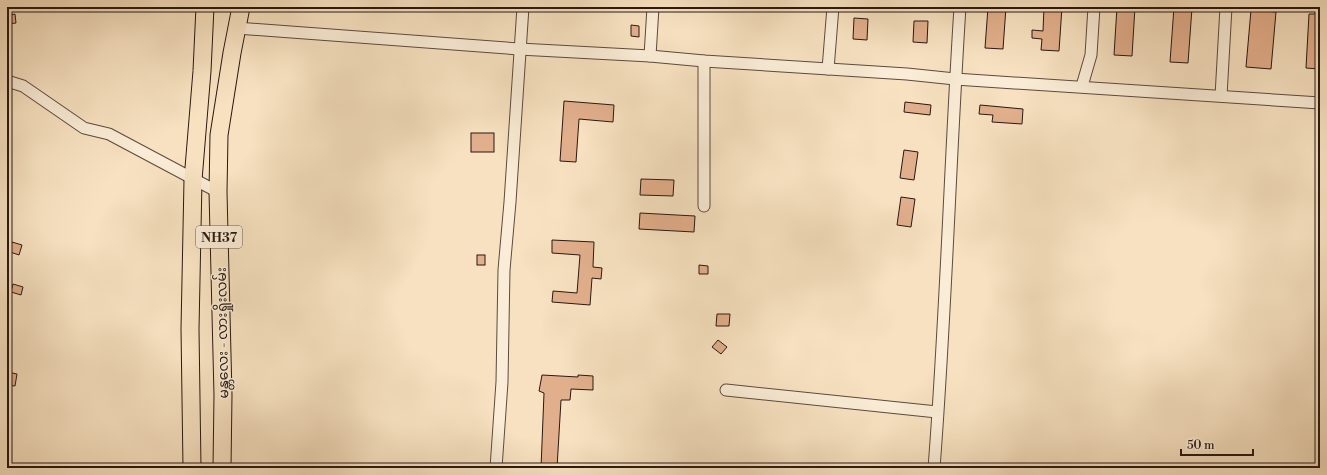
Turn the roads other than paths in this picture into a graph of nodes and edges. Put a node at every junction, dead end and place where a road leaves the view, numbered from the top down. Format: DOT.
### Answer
graph roads {
  1 [pos="205,7"];
  2 [pos="241,7"];
  3 [pos="523,7"];
  4 [pos="653,7"];
  5 [pos="833,7"];
  6 [pos="960,7"];
  7 [pos="1094,7"];
  8 [pos="1226,7"];
  9 [pos="237,28"];
  10 [pos="520,49"];
  11 [pos="650,56"];
  12 [pos="704,61"];
  13 [pos="828,69"];
  14 [pos="955,78"];
  15 [pos="7,81"];
  16 [pos="1082,86"];
  17 [pos="1220,96"];
  18 [pos="1320,103"];
  19 [pos="193,180"];
  20 [pos="218,192"];
  21 [pos="704,206"];
  22 [pos="726,390"];
  23 [pos="938,412"];
  24 [pos="931,467"];
  25 [pos="192,468"];
  26 [pos="222,468"];
  27 [pos="496,468"];
  1 -- 19 [label="highway, NH37"];
  2 -- 9 [label="highway, မန္တလေး - လားရှိုးလမ်း / NH37"];
  3 -- 10 [label="street"];
  4 -- 11 [label="street"];
  5 -- 13 [label="street"];
  6 -- 14 [label="street"];
  7 -- 16 [label="street"];
  8 -- 17 [label="street"];
  9 -- 10 [label="street"];
  9 -- 20 [label="highway, မန္တလေး - လားရှိုးလမ်း / NH37"];
  10 -- 11 [label="street"];
  10 -- 27 [label="street"];
  11 -- 12 [label="street"];
  12 -- 13 [label="street"];
  12 -- 21 [label="street"];
  13 -- 14 [label="street"];
  14 -- 16 [label="street"];
  14 -- 23 [label="street"];
  15 -- 19 [label="street"];
  16 -- 17 [label="street"];
  17 -- 18 [label="street"];
  19 -- 20 [label="street"];
  19 -- 25 [label="highway, NH37"];
  20 -- 26 [label="highway, မန္တလေး - လားရှိုးလမ်း / NH37"];
  22 -- 23 [label="street"];
  23 -- 24 [label="street"];
}
